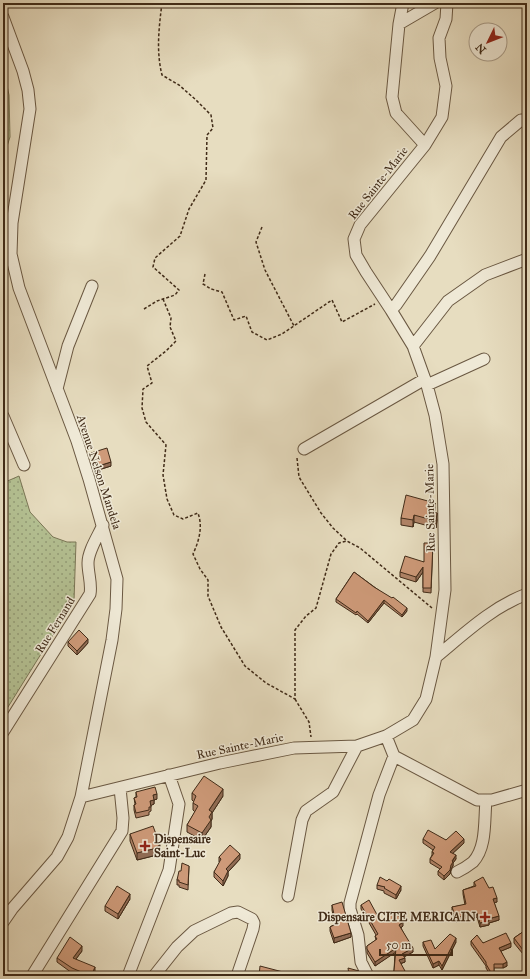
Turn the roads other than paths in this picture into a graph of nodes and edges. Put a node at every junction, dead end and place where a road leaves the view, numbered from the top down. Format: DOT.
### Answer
graph roads {
  1 [pos="403,3"];
  2 [pos="435,3"];
  3 [pos="447,3"];
  4 [pos="3,16"];
  5 [pos="399,24"];
  6 [pos="527,120"];
  7 [pos="425,145"];
  8 [pos="527,259"];
  9 [pos="92,286"];
  10 [pos="391,310"];
  11 [pos="413,346"];
  12 [pos="484,359"];
  13 [pos="426,382"];
  14 [pos="57,389"];
  15 [pos="3,416"];
  16 [pos="304,449"];
  17 [pos="24,465"];
  18 [pos="102,525"];
  19 [pos="527,594"];
  20 [pos="436,657"];
  21 [pos="8,718"];
  22 [pos="3,732"];
  23 [pos="386,736"];
  24 [pos="357,746"];
  25 [pos="394,756"];
  26 [pos="169,775"];
  27 [pos="120,788"];
  28 [pos="527,790"];
  29 [pos="81,797"];
  30 [pos="486,801"];
  31 [pos="457,872"];
  32 [pos="288,896"];
  33 [pos="3,922"];
  34 [pos="238,973"];
  35 [pos="32,976"];
  36 [pos="128,976"];
  37 [pos="154,976"];
  38 [pos="368,976"];
  1 -- 5 [label="street, Rue Sainte-Marie"];
  2 -- 5 [label="street"];
  3 -- 7 [label="street"];
  4 -- 14 [label="street, Avenue Nelson Mandela"];
  5 -- 7 [label="street, Rue Sainte-Marie"];
  6 -- 10 [label="street"];
  7 -- 10 [label="street, Rue Sainte-Marie"];
  8 -- 11 [label="street"];
  9 -- 14 [label="street"];
  10 -- 11 [label="street, Rue Sainte-Marie"];
  11 -- 13 [label="street, Rue Sainte-Marie"];
  12 -- 13 [label="street"];
  13 -- 16 [label="street"];
  13 -- 20 [label="street, Rue Sainte-Marie"];
  14 -- 18 [label="street, Avenue Nelson Mandela"];
  15 -- 17 [label="street"];
  18 -- 21 [label="street, Rue Fernand"];
  18 -- 29 [label="street, Avenue Nelson Mandela"];
  19 -- 20 [label="street"];
  20 -- 23 [label="street, Rue Sainte-Marie"];
  21 -- 22 [label="street, Rue Fernand"];
  23 -- 24 [label="street, Rue Sainte-Marie"];
  23 -- 25 [label="street"];
  24 -- 26 [label="street, Rue Sainte-Marie"];
  24 -- 32 [label="street"];
  25 -- 30 [label="street"];
  25 -- 38 [label="street"];
  26 -- 27 [label="street, Rue Sainte-Marie"];
  26 -- 36 [label="street"];
  27 -- 29 [label="street, Rue Sainte-Marie"];
  27 -- 35 [label="street"];
  28 -- 30 [label="street"];
  29 -- 33 [label="street, Avenue Nelson Mandela"];
  30 -- 31 [label="street"];
  34 -- 37 [label="street"];
}
